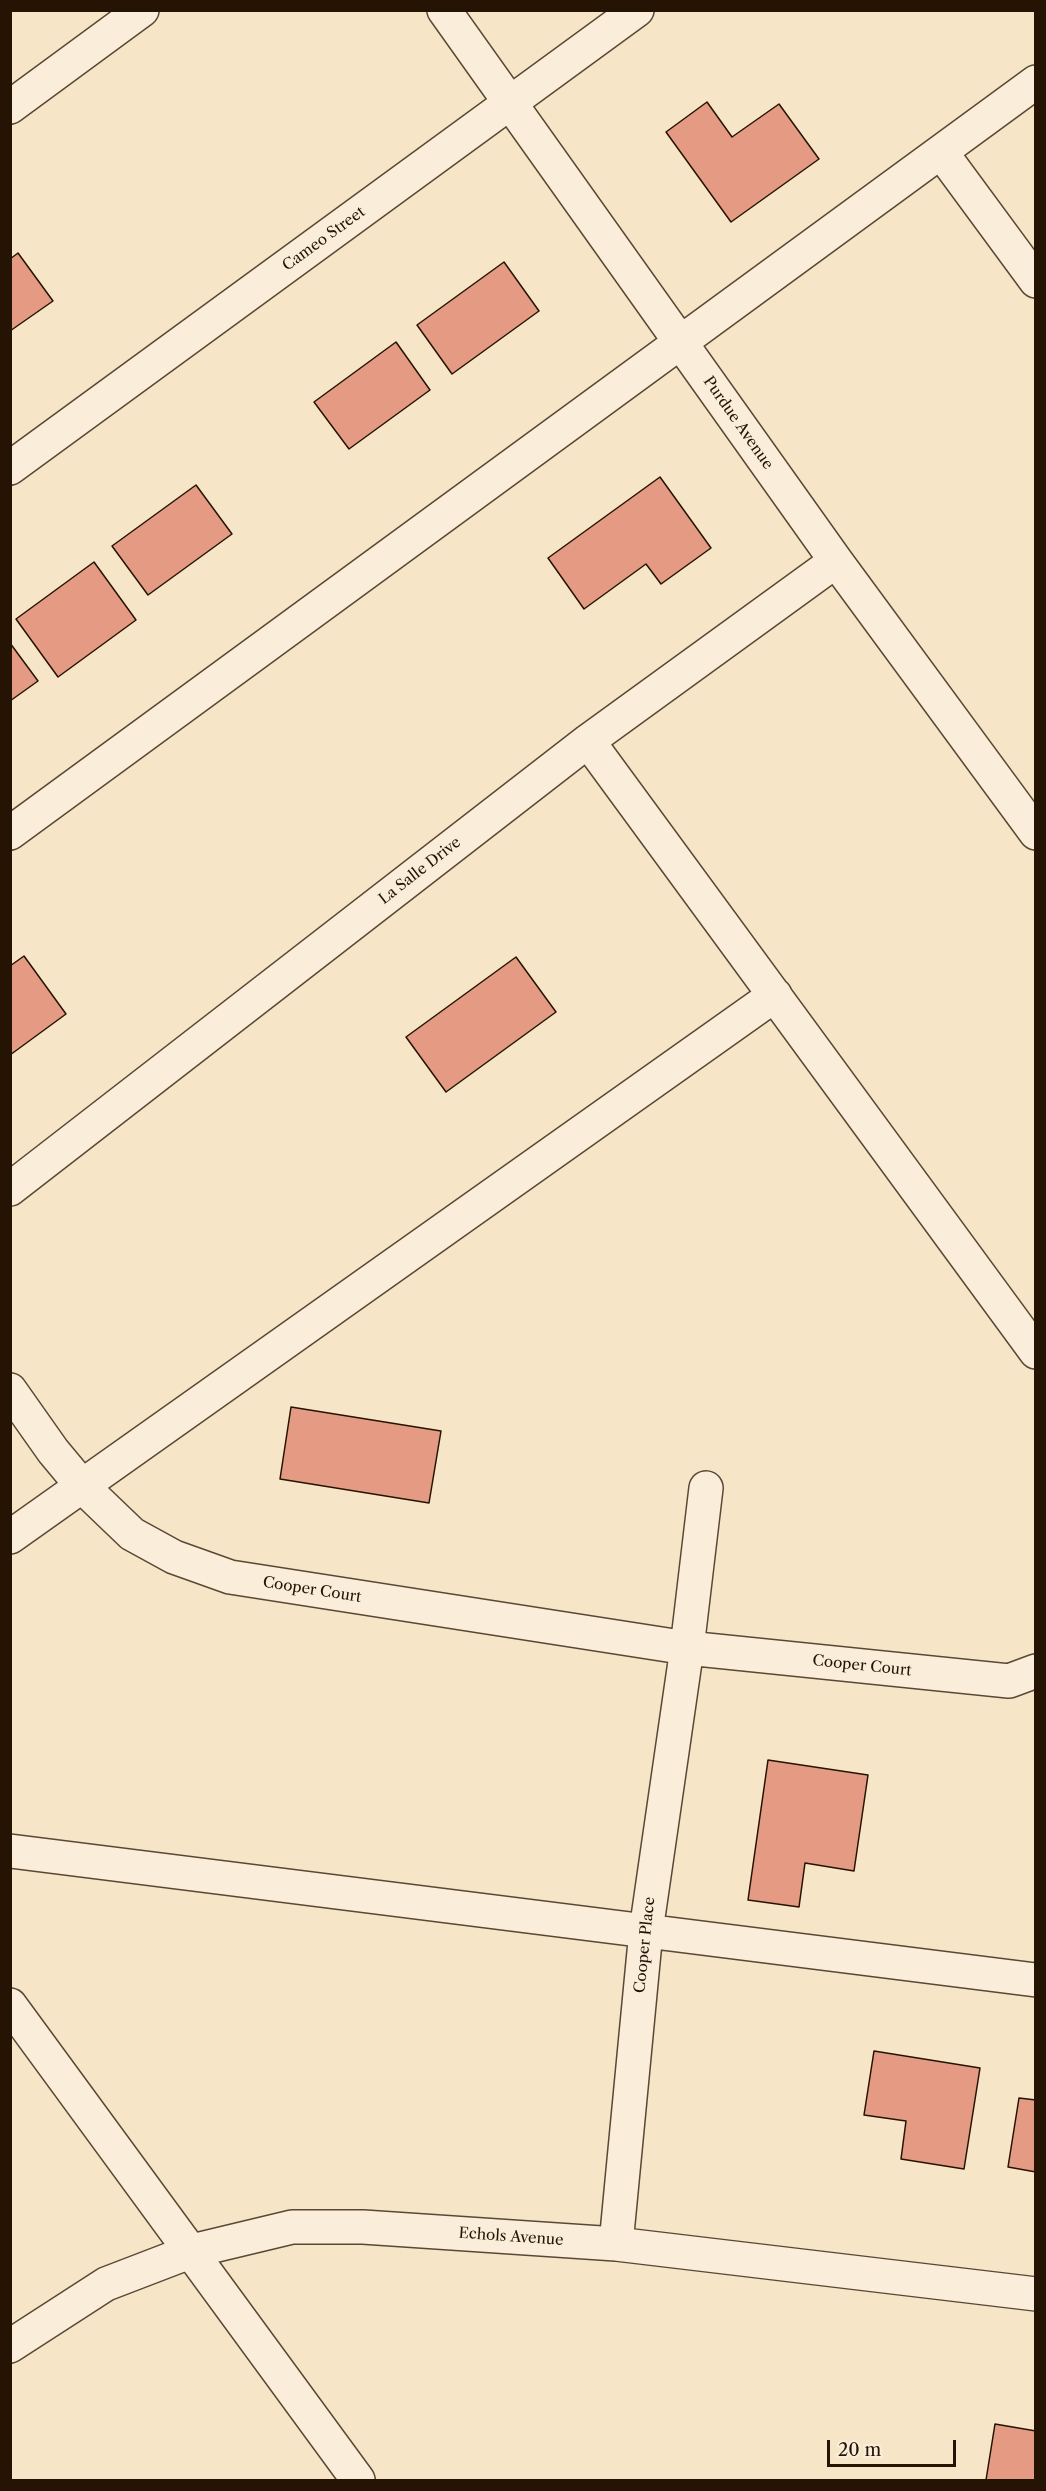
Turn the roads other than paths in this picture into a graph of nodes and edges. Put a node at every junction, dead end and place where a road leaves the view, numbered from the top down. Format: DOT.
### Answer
graph roads {
  1 [pos="142,10"];
  2 [pos="444,10"];
  3 [pos="637,10"];
  4 [pos="1035,82"];
  5 [pos="512,102"];
  6 [pos="10,106"];
  7 [pos="941,152"];
  8 [pos="1035,281"];
  9 [pos="681,342"];
  10 [pos="10,468"];
  11 [pos="836,561"];
  12 [pos="588,741"];
  13 [pos="10,833"];
  14 [pos="1035,833"];
  15 [pos="775,995"];
  16 [pos="10,1189"];
  17 [pos="1035,1352"];
  18 [pos="10,1390"];
  19 [pos="83,1487"];
  20 [pos="706,1488"];
  21 [pos="10,1537"];
  22 [pos="687,1648"];
  23 [pos="1035,1671"];
  24 [pos="10,1851"];
  25 [pos="646,1931"];
  26 [pos="1035,1980"];
  27 [pos="10,2005"];
  28 [pos="616,2244"];
  29 [pos="192,2251"];
  30 [pos="1035,2294"];
  31 [pos="10,2346"];
  32 [pos="358,2481"];
  1 -- 6 [label="street"];
  2 -- 5 [label="street, Purdue Avenue"];
  3 -- 5 [label="street, Cameo Street"];
  4 -- 7 [label="street"];
  5 -- 9 [label="street, Purdue Avenue"];
  5 -- 10 [label="street, Cameo Street"];
  7 -- 8 [label="street"];
  7 -- 9 [label="street"];
  9 -- 11 [label="street, Purdue Avenue"];
  9 -- 13 [label="street"];
  11 -- 12 [label="street, La Salle Drive"];
  11 -- 14 [label="street, Purdue Avenue"];
  12 -- 15 [label="street"];
  12 -- 16 [label="street, La Salle Drive"];
  15 -- 17 [label="street"];
  15 -- 19 [label="street"];
  18 -- 19 [label="street, Cooper Court"];
  19 -- 21 [label="street"];
  19 -- 22 [label="street, Cooper Court"];
  20 -- 22 [label="street"];
  22 -- 23 [label="street, Cooper Court"];
  22 -- 25 [label="street, Cooper Place"];
  24 -- 25 [label="street"];
  25 -- 26 [label="street"];
  25 -- 28 [label="street, Cooper Place"];
  27 -- 29 [label="street"];
  28 -- 29 [label="street, Echols Avenue"];
  28 -- 30 [label="street, Echols Avenue"];
  29 -- 31 [label="street, Echols Avenue"];
  29 -- 32 [label="street"];
}
